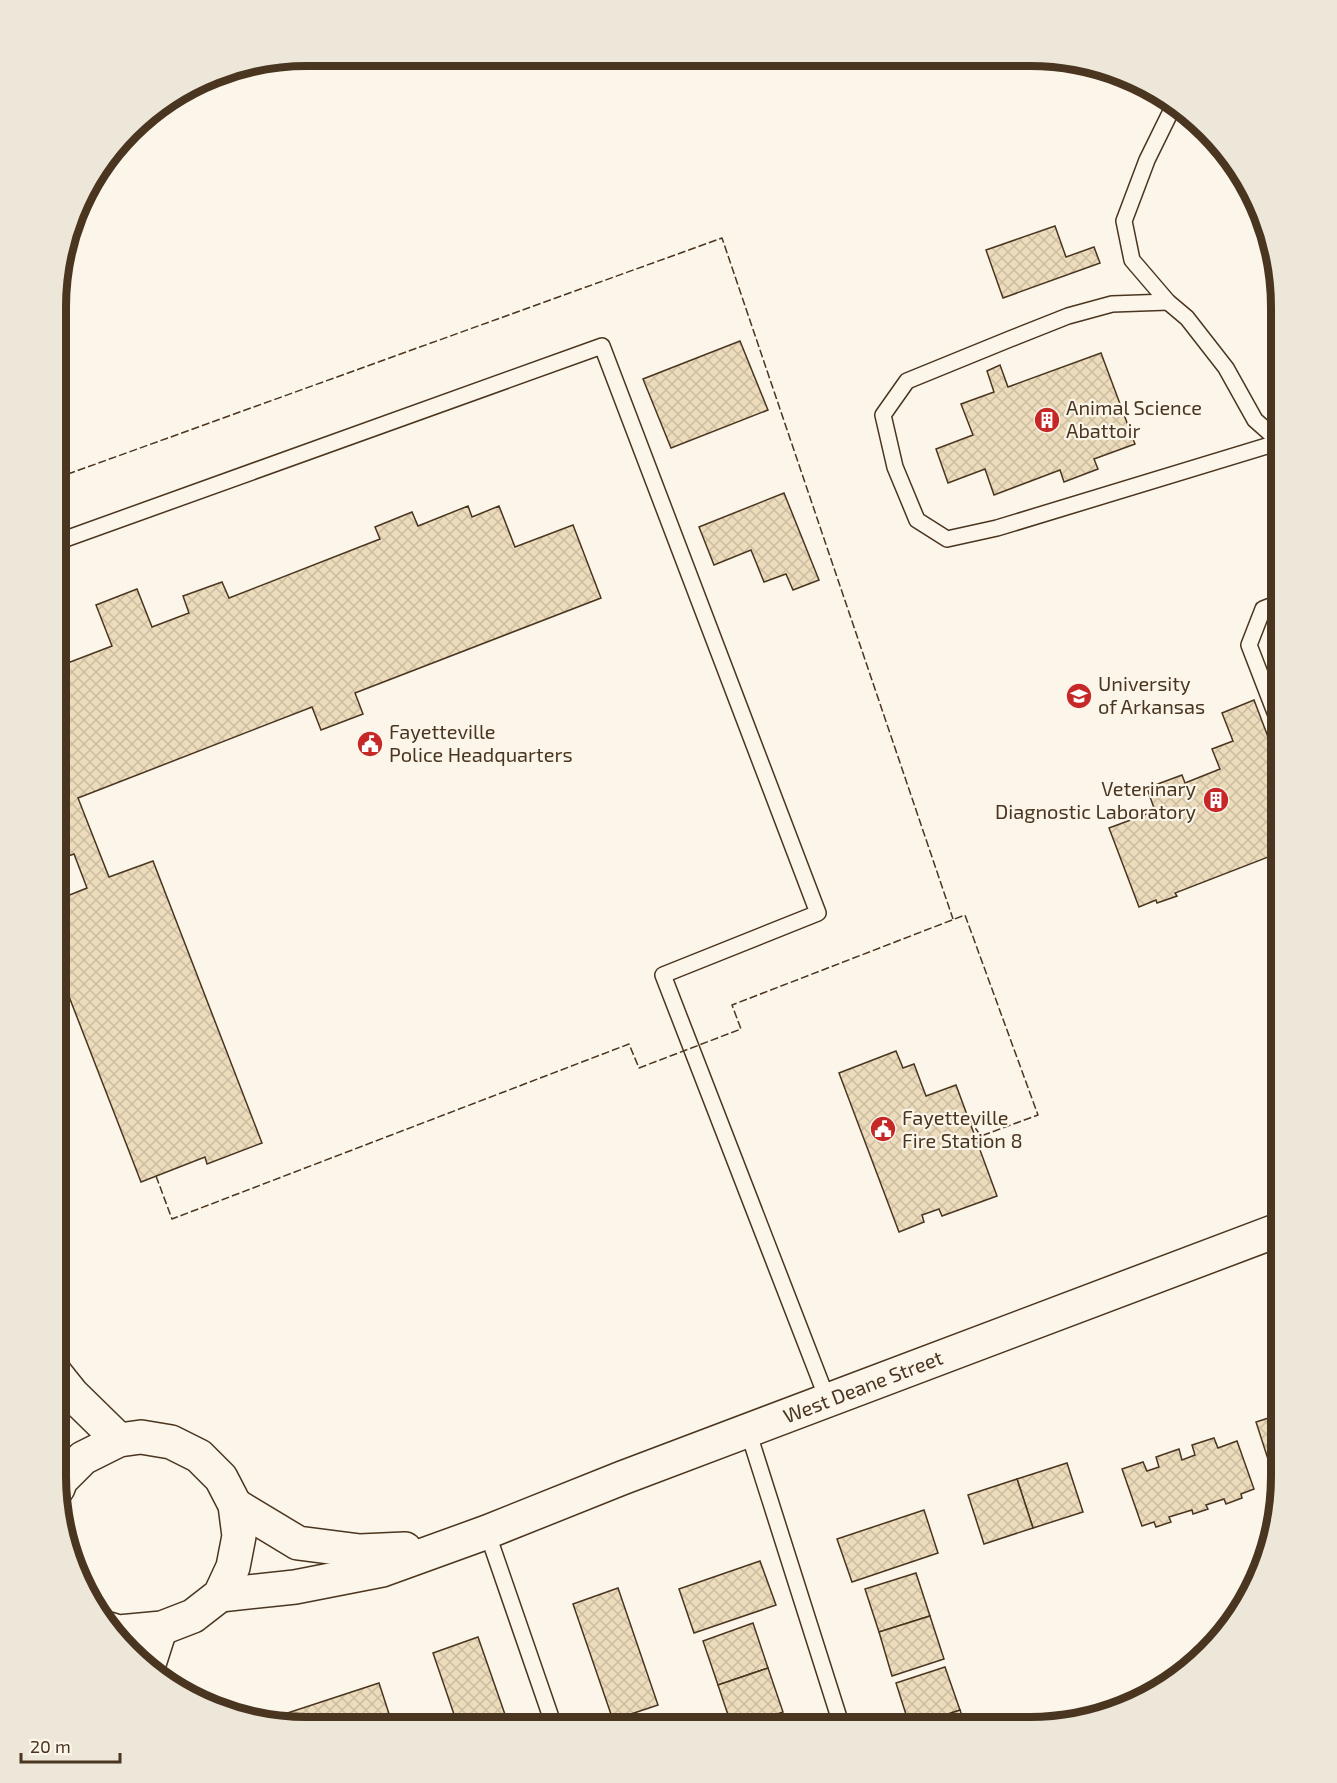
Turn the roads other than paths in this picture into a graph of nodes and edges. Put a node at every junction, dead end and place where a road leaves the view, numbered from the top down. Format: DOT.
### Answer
graph roads {
  1 [pos="1171,112"];
  2 [pos="1168,302"];
  3 [pos="1271,434"];
  4 [pos="1271,446"];
  5 [pos="66,539"];
  6 [pos="1271,606"];
  7 [pos="1271,702"];
  8 [pos="1271,1233"];
  9 [pos="66,1385"];
  10 [pos="828,1401"];
  11 [pos="748,1431"];
  12 [pos="119,1440"];
  13 [pos="66,1472"];
  14 [pos="235,1505"];
  15 [pos="487,1532"];
  16 [pos="446,1546"];
  17 [pos="220,1595"];
  18 [pos="162,1628"];
  19 [pos="123,1632"];
  20 [pos="152,1660"];
  21 [pos="551,1717"];
  22 [pos="839,1717"];
  1 -- 2 [label="lane"];
  2 -- 3 [label="lane"];
  2 -- 4 [label="lane"];
  5 -- 10 [label="lane"];
  6 -- 7 [label="lane"];
  8 -- 10 [label="street, West Deane Street"];
  9 -- 12 [label="street"];
  10 -- 11 [label="street, West Deane Street"];
  11 -- 15 [label="street, West Deane Street"];
  11 -- 22 [label="lane"];
  12 -- 13 [label="street"];
  12 -- 14 [label="street"];
  14 -- 16 [label="street, West Deane Street"];
  14 -- 17 [label="street"];
  15 -- 16 [label="street, West Deane Street"];
  15 -- 21 [label="lane"];
  16 -- 17 [label="street, West Deane Street"];
  17 -- 18 [label="street"];
  18 -- 19 [label="street"];
  18 -- 20 [label="street"];
}
